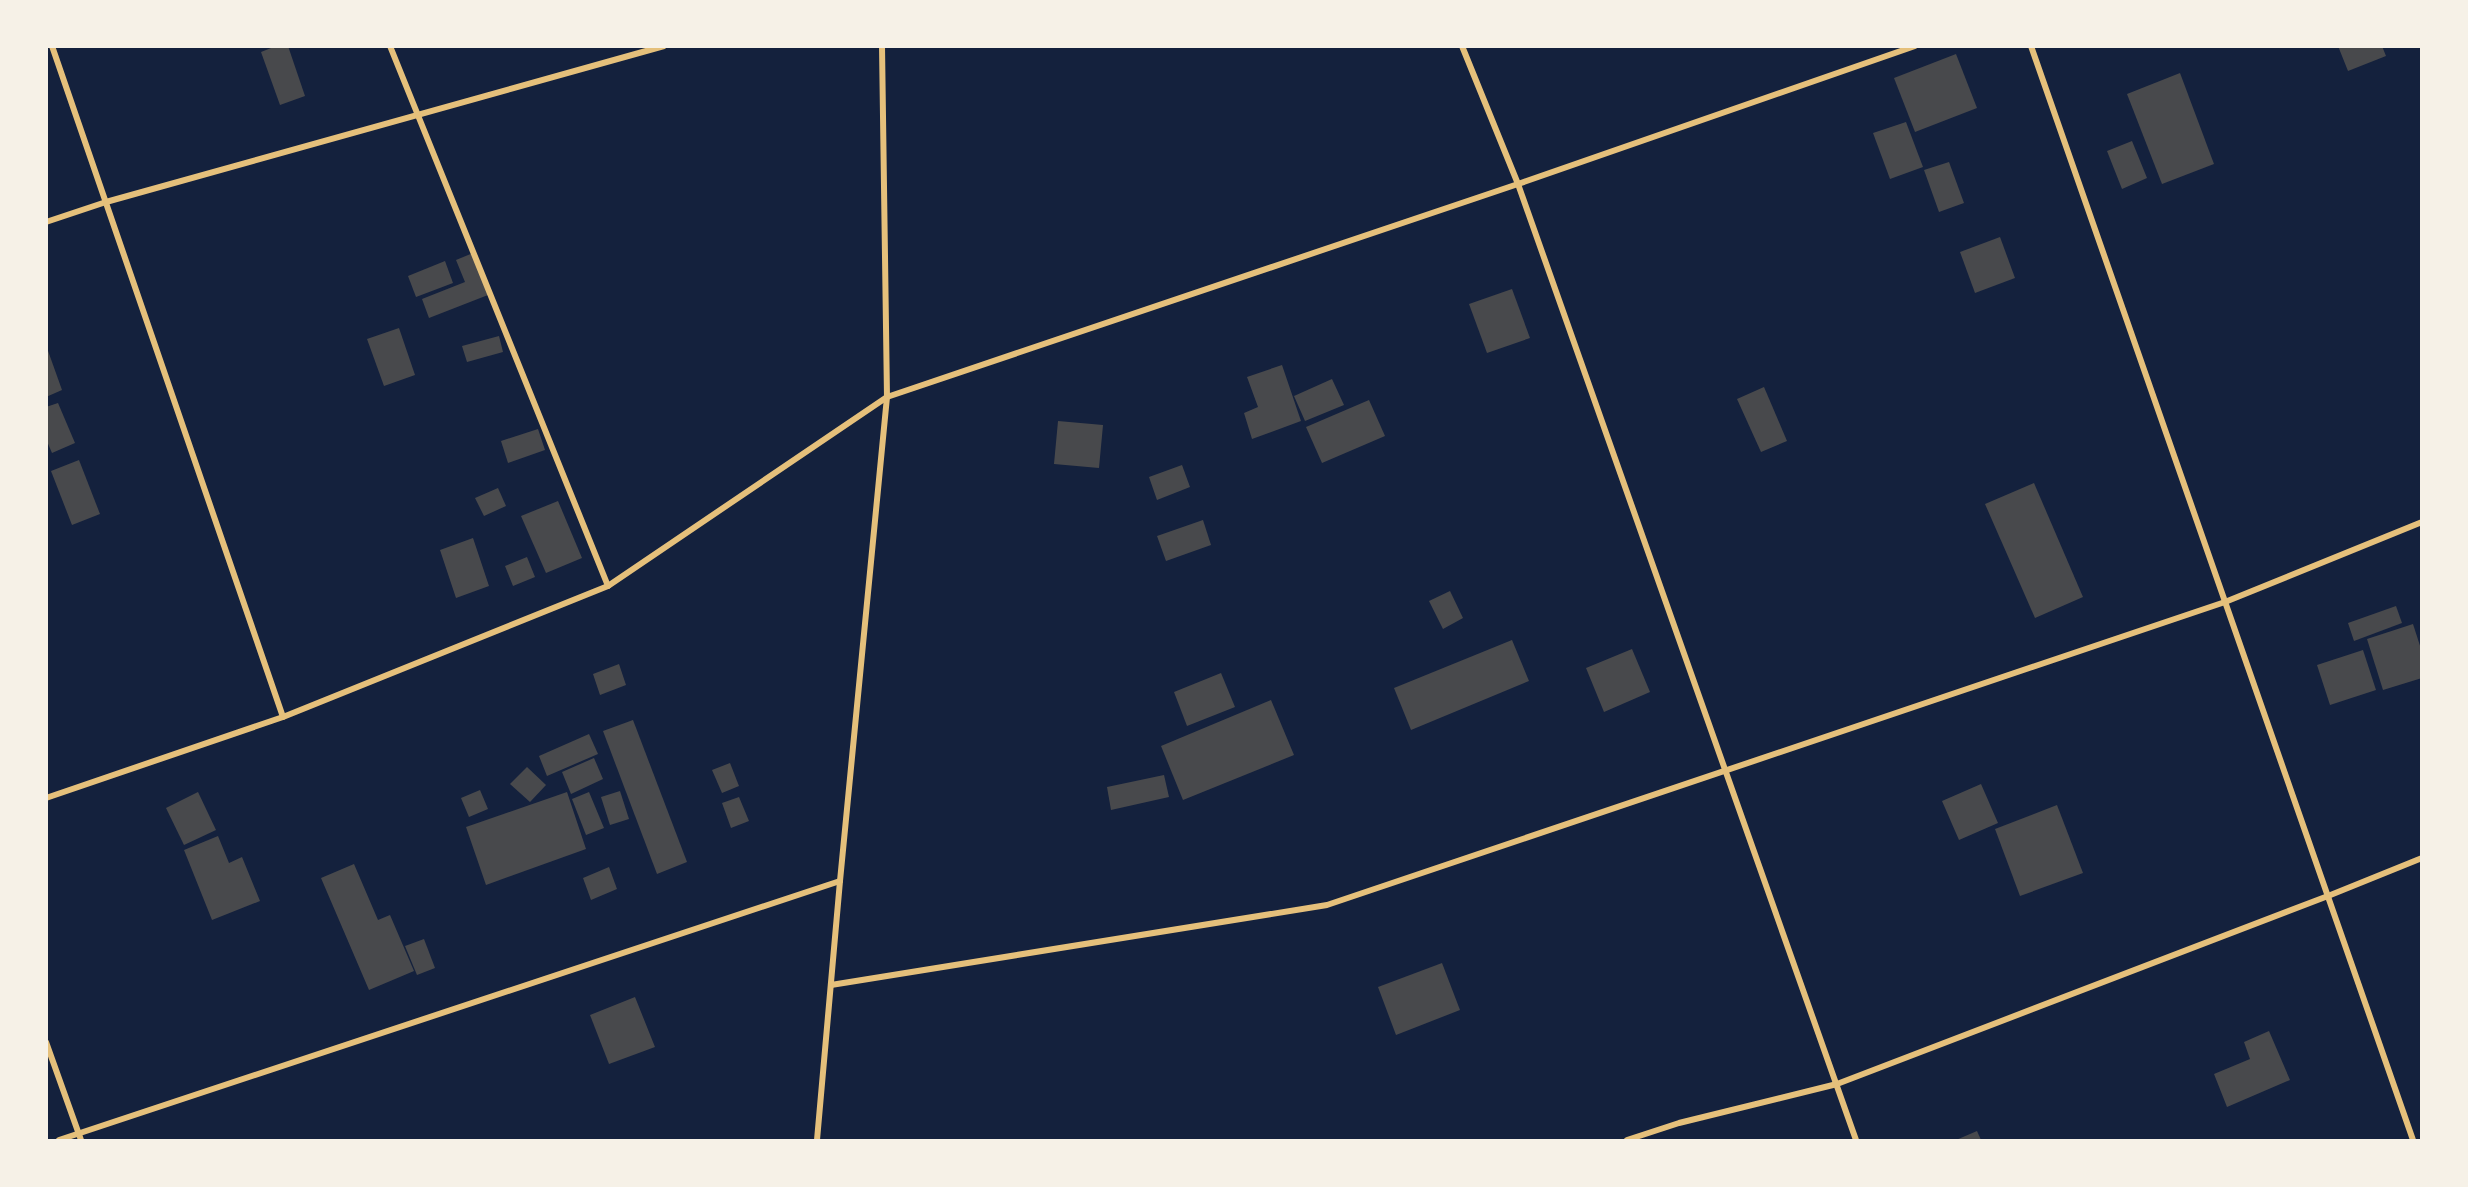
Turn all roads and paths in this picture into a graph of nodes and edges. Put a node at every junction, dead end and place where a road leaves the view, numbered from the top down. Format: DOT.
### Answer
graph roads {
  1 [pos="52,46"];
  2 [pos="390,46"];
  3 [pos="664,46"];
  4 [pos="882,46"];
  5 [pos="1462,46"];
  6 [pos="1915,46"];
  7 [pos="2031,46"];
  8 [pos="418,115"];
  9 [pos="1518,184"];
  10 [pos="106,202"];
  11 [pos="46,222"];
  12 [pos="887,397"];
  13 [pos="2421,522"];
  14 [pos="608,586"];
  15 [pos="2225,602"];
  16 [pos="283,717"];
  17 [pos="1726,771"];
  18 [pos="46,798"];
  19 [pos="2421,858"];
  20 [pos="840,881"];
  21 [pos="2328,896"];
  22 [pos="831,985"];
  23 [pos="46,1042"];
  24 [pos="1837,1084"];
  25 [pos="80,1137"];
  26 [pos="59,1140"];
  27 [pos="817,1140"];
  28 [pos="1627,1140"];
  29 [pos="1856,1140"];
  30 [pos="2413,1140"];
  1 -- 10 [label="street"];
  2 -- 8 [label="street"];
  3 -- 8 [label="street"];
  4 -- 12 [label="street"];
  5 -- 9 [label="street"];
  6 -- 9 [label="street"];
  7 -- 15 [label="street"];
  8 -- 10 [label="street"];
  8 -- 14 [label="street"];
  9 -- 12 [label="street"];
  9 -- 17 [label="street"];
  10 -- 11 [label="street"];
  10 -- 16 [label="street"];
  12 -- 14 [label="street"];
  12 -- 20 [label="street"];
  13 -- 15 [label="street"];
  14 -- 16 [label="street"];
  15 -- 17 [label="street"];
  15 -- 21 [label="street"];
  16 -- 18 [label="street"];
  17 -- 22 [label="street"];
  17 -- 24 [label="street"];
  19 -- 21 [label="street"];
  20 -- 22 [label="street"];
  20 -- 25 [label="street"];
  21 -- 24 [label="street"];
  21 -- 30 [label="street"];
  22 -- 27 [label="street"];
  23 -- 25 [label="street"];
  24 -- 28 [label="street"];
  24 -- 29 [label="street"];
  25 -- 26 [label="street"];
}
